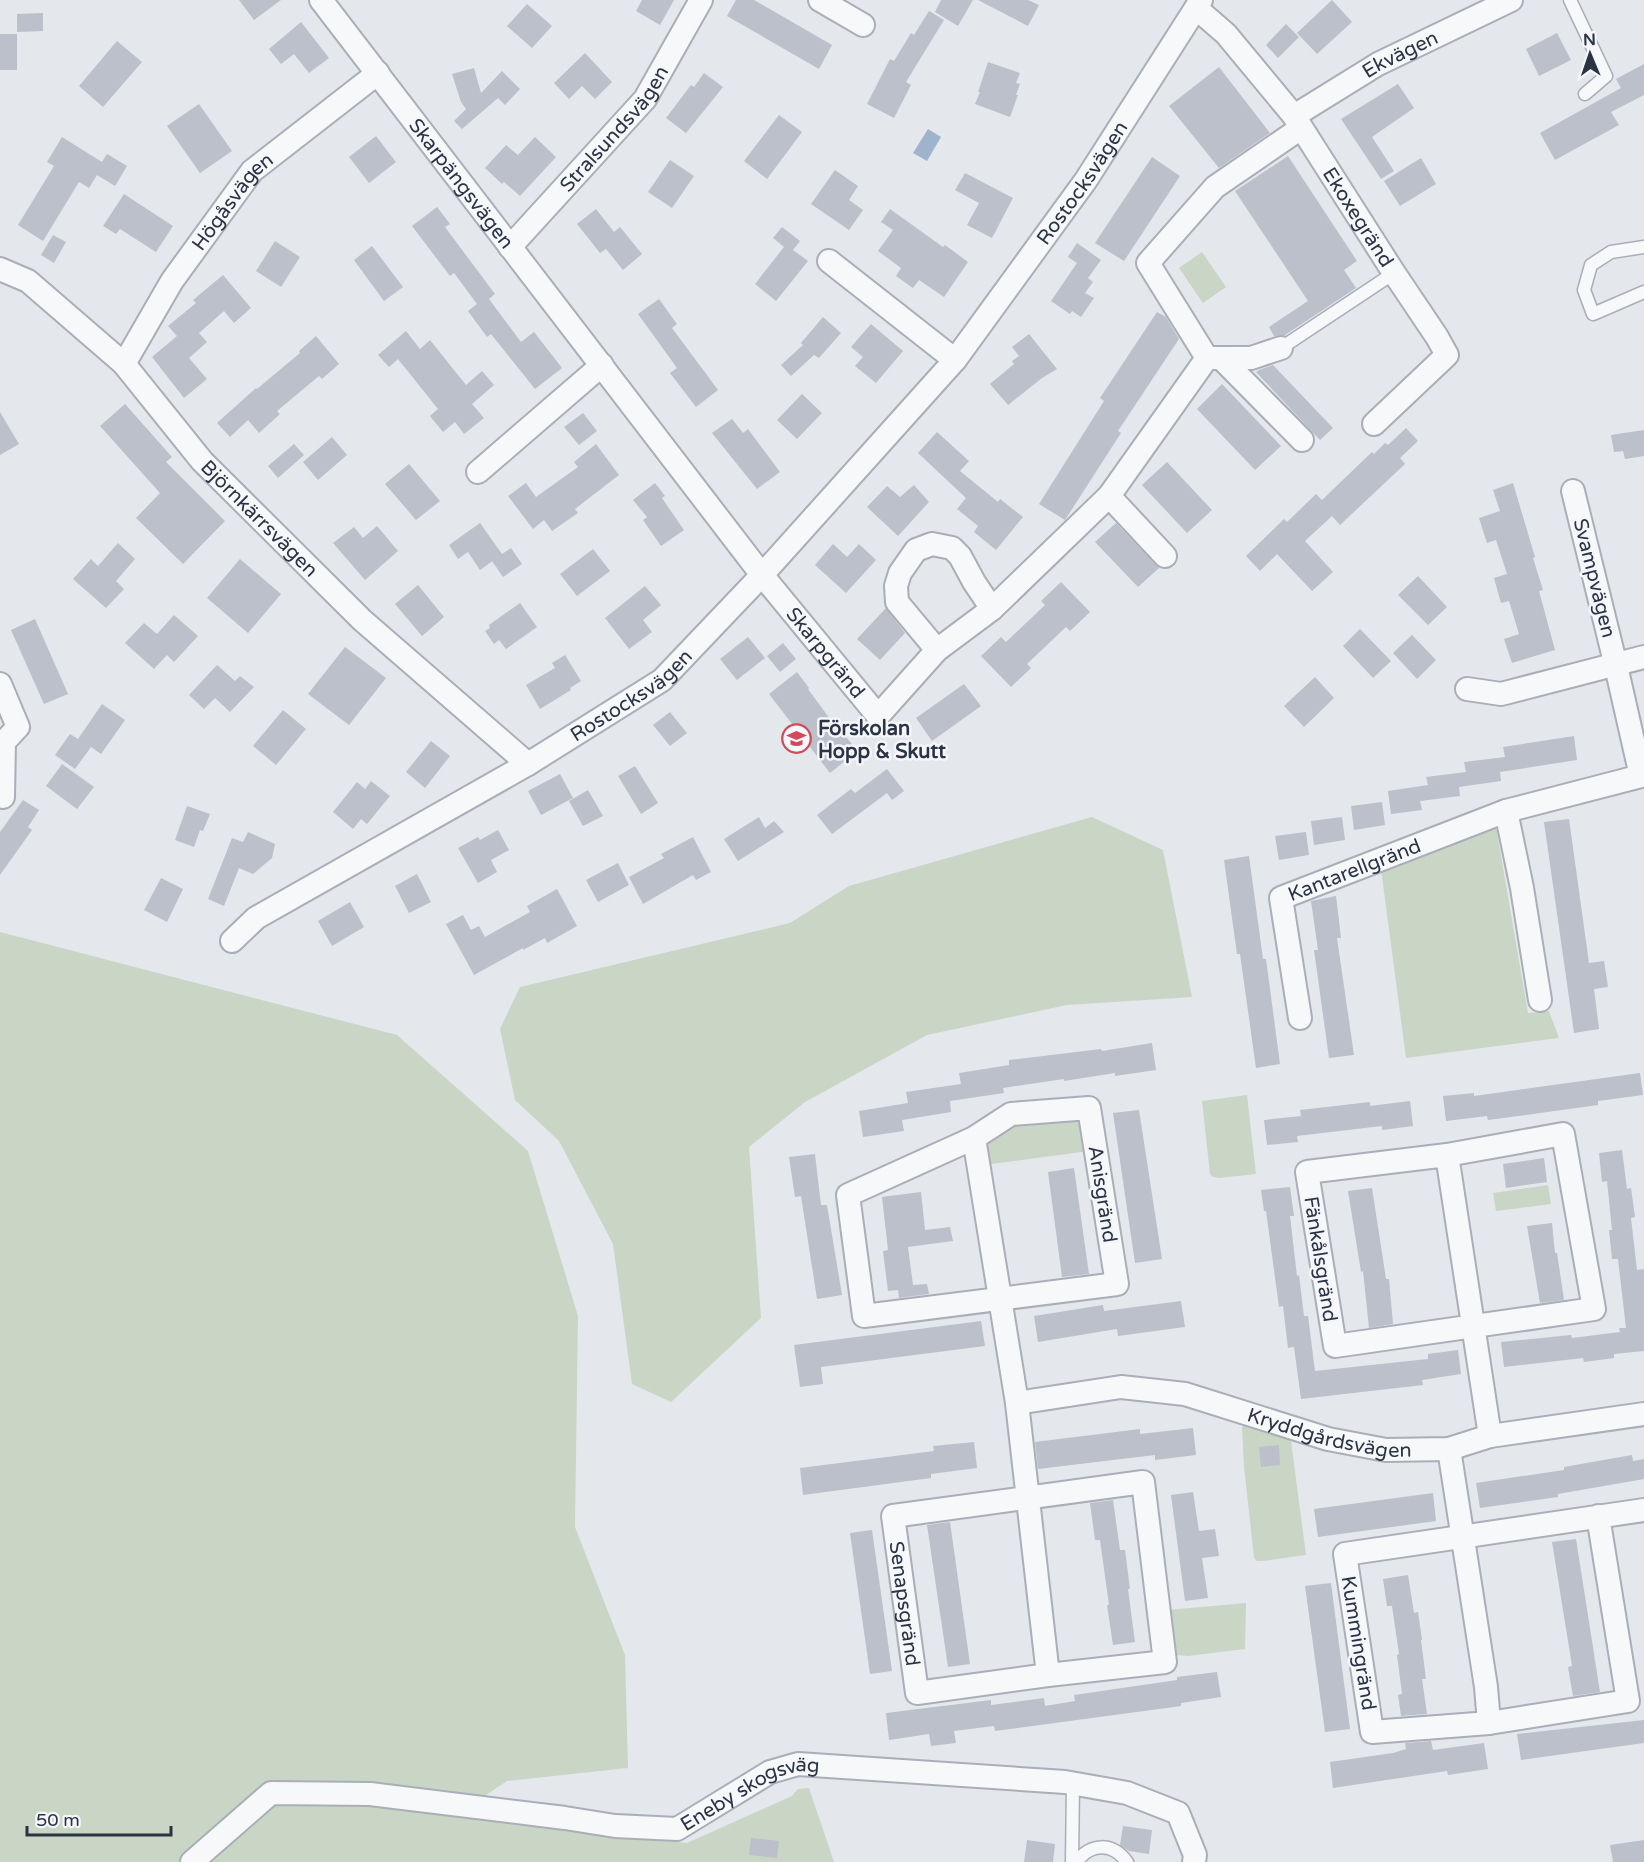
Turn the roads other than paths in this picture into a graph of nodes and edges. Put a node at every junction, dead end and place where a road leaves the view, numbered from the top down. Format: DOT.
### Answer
graph roads {
  1 [pos="321,0"];
  2 [pos="701,0"];
  3 [pos="820,0"];
  4 [pos="1511,0"];
  5 [pos="1570,0"];
  6 [pos="1198,4"];
  7 [pos="863,25"];
  8 [pos="378,73"];
  9 [pos="1585,94"];
  10 [pos="1297,122"];
  11 [pos="510,247"];
  12 [pos="1644,247"];
  13 [pos="829,261"];
  14 [pos="0,269"];
  15 [pos="1394,273"];
  16 [pos="1644,292"];
  17 [pos="1281,348"];
  18 [pos="1214,358"];
  19 [pos="955,360"];
  20 [pos="124,364"];
  21 [pos="602,365"];
  22 [pos="1374,424"];
  23 [pos="1302,440"];
  24 [pos="478,472"];
  25 [pos="1573,491"];
  26 [pos="1109,496"];
  27 [pos="1165,556"];
  28 [pos="762,575"];
  29 [pos="993,609"];
  30 [pos="937,650"];
  31 [pos="1644,657"];
  32 [pos="1616,666"];
  33 [pos="0,684"];
  34 [pos="1467,689"];
  35 [pos="2,741"];
  36 [pos="528,764"];
  37 [pos="1643,776"];
  38 [pos="3,797"];
  39 [pos="1506,811"];
  40 [pos="232,941"];
  41 [pos="1540,1000"];
  42 [pos="1300,1018"];
  43 [pos="974,1138"];
  44 [pos="1447,1155"];
  45 [pos="1000,1299"];
  46 [pos="1474,1327"];
  47 [pos="1017,1403"];
  48 [pos="1644,1414"];
  49 [pos="1490,1436"];
  50 [pos="1449,1449"];
  51 [pos="1027,1496"];
  52 [pos="1644,1510"];
  53 [pos="1598,1516"];
  54 [pos="1462,1536"];
  55 [pos="1048,1675"];
  56 [pos="1490,1723"];
  57 [pos="1073,1783"];
  58 [pos="1195,1858"];
  59 [pos="192,1862"];
  60 [pos="1074,1862"];
  61 [pos="1127,1862"];
  1 -- 8 [label="street, Skarpängsvägen"];
  2 -- 11 [label="street, Stralsundsvägen"];
  3 -- 7 [label="street"];
  4 -- 10 [label="street, Ekvägen"];
  5 -- 9 [label="lane"];
  6 -- 10 [label="street, Ekoxegränd"];
  6 -- 19 [label="street, Rostocksvägen"];
  8 -- 11 [label="street, Skarpängsvägen"];
  8 -- 20 [label="street, Högåsvägen"];
  10 -- 15 [label="street, Ekoxegränd"];
  10 -- 18 [label="street, Ekvägen"];
  11 -- 21 [label="street, Skarpängsvägen"];
  12 -- 16 [label="lane"];
  13 -- 19 [label="street"];
  14 -- 20 [label="street, Björnkärrsvägen"];
  15 -- 17 [label="lane"];
  15 -- 22 [label="street, Ekoxegränd"];
  17 -- 18 [label="street"];
  18 -- 23 [label="street"];
  18 -- 26 [label="street, Skarpgränd"];
  19 -- 28 [label="street, Rostocksvägen"];
  20 -- 36 [label="street, Björnkärrsvägen"];
  21 -- 24 [label="street"];
  21 -- 28 [label="street, Skarpängsvägen"];
  25 -- 32 [label="street, Svampvägen"];
  26 -- 27 [label="street"];
  26 -- 29 [label="street, Skarpgränd"];
  28 -- 30 [label="street, Skarpgränd"];
  28 -- 36 [label="street, Rostocksvägen"];
  29 -- 30 [label="street, Skarpgränd"];
  29 -- 30 [label="street"];
  31 -- 32 [label="street, Svampvägen"];
  32 -- 34 [label="street, Svampvägen"];
  32 -- 37 [label="street, Kantarellgränd"];
  33 -- 35 [label="street"];
  35 -- 38 [label="street"];
  36 -- 40 [label="street, Rostocksvägen"];
  37 -- 39 [label="street, Kantarellgränd"];
  39 -- 41 [label="street"];
  39 -- 42 [label="street, Kantarellgränd"];
  43 -- 45 [label="street"];
  43 -- 45 [label="street, Anisgränd"];
  43 -- 45 [label="street, Anisgränd"];
  44 -- 46 [label="street"];
  44 -- 46 [label="street, Fänkålsgränd"];
  44 -- 46 [label="street, Fänkålsgränd"];
  45 -- 47 [label="street"];
  46 -- 49 [label="street"];
  47 -- 50 [label="street, Kryddgårdsvägen"];
  47 -- 51 [label="street"];
  48 -- 49 [label="street, Kryddgårdsvägen"];
  49 -- 50 [label="street, Kryddgårdsvägen"];
  50 -- 54 [label="street"];
  51 -- 55 [label="street"];
  51 -- 55 [label="street, Senapsgränd"];
  51 -- 55 [label="street, Senapsgränd"];
  52 -- 53 [label="street, Kummingränd"];
  53 -- 54 [label="street, Kummingränd"];
  53 -- 56 [label="street, Kummingränd"];
  54 -- 56 [label="street"];
  54 -- 56 [label="street, Kummingränd"];
  57 -- 58 [label="street, Eneby skogsväg"];
  57 -- 59 [label="street, Eneby skogsväg"];
  57 -- 60 [label="lane"];
  60 -- 61 [label="lane"];
}
